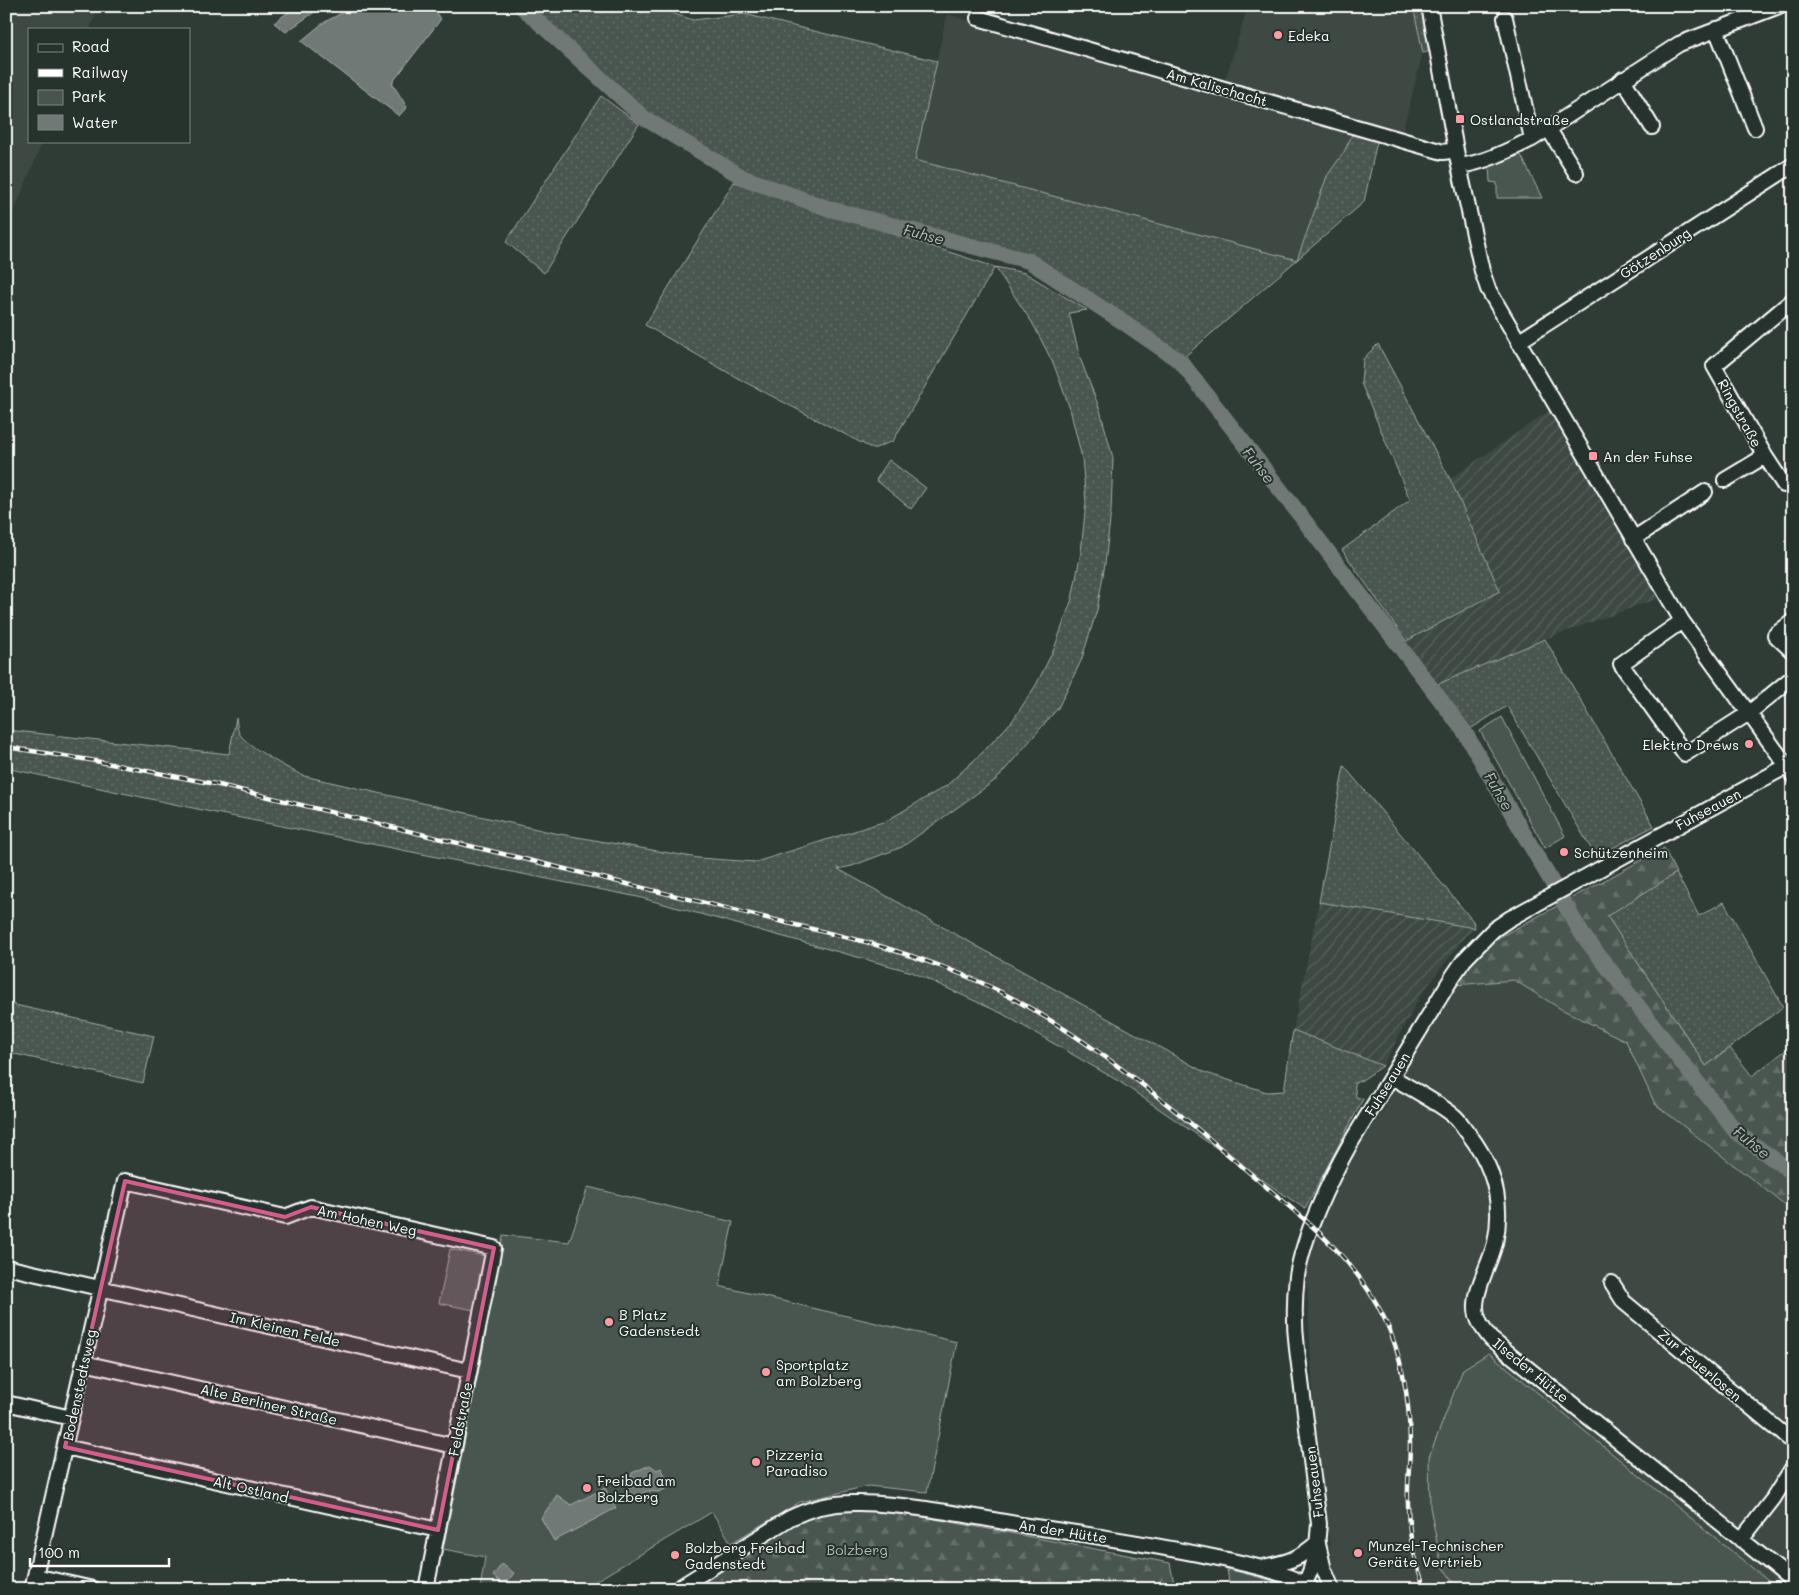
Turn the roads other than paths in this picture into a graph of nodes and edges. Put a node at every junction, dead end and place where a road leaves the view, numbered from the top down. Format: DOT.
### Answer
graph roads {
  1 [pos="1429,6"];
  2 [pos="1779,6"];
  3 [pos="978,18"];
  4 [pos="1505,18"];
  5 [pos="1716,29"];
  6 [pos="1623,79"];
  7 [pos="1548,128"];
  8 [pos="1652,128"];
  9 [pos="1755,128"];
  10 [pos="1532,139"];
  11 [pos="1456,150"];
  12 [pos="1793,165"];
  13 [pos="1459,166"];
  14 [pos="1576,173"];
  15 [pos="1793,300"];
  16 [pos="1518,342"];
  17 [pos="1765,456"];
  18 [pos="1793,478"];
  19 [pos="1725,480"];
  20 [pos="1705,492"];
  21 [pos="1633,539"];
  22 [pos="1682,620"];
  23 [pos="1793,620"];
  24 [pos="1793,652"];
  25 [pos="1793,677"];
  26 [pos="1749,713"];
  27 [pos="1790,771"];
  28 [pos="1392,1077"];
  29 [pos="124,1181"];
  30 [pos="494,1248"];
  31 [pos="6,1267"];
  32 [pos="1612,1283"];
  33 [pos="100,1287"];
  34 [pos="84,1363"];
  35 [pos="469,1371"];
  36 [pos="6,1403"];
  37 [pos="71,1418"];
  38 [pos="1793,1442"];
  39 [pos="454,1446"];
  40 [pos="65,1447"];
  41 [pos="1793,1467"];
  42 [pos="438,1530"];
  43 [pos="1741,1540"];
  44 [pos="1318,1542"];
  45 [pos="1260,1568"];
  46 [pos="1793,1581"];
  47 [pos="34,1582"];
  48 [pos="1309,1586"];
  49 [pos="94,1589"];
  50 [pos="426,1589"];
  51 [pos="677,1589"];
  52 [pos="1332,1589"];
  1 -- 11 [label="street"];
  2 -- 5 [label="street"];
  3 -- 11 [label="street, Am Kalischacht"];
  4 -- 10 [label="street"];
  5 -- 6 [label="street"];
  5 -- 9 [label="street"];
  6 -- 7 [label="street"];
  6 -- 8 [label="street"];
  7 -- 10 [label="street"];
  7 -- 14 [label="street"];
  10 -- 13 [label="street"];
  11 -- 13 [label="street"];
  12 -- 16 [label="street, Götzenburg"];
  13 -- 16 [label="street"];
  15 -- 17 [label="street, Ringstraße"];
  16 -- 21 [label="street"];
  17 -- 18 [label="street, Ringstraße"];
  17 -- 19 [label="street"];
  20 -- 21 [label="street"];
  21 -- 22 [label="street"];
  22 -- 26 [label="street"];
  22 -- 26 [label="street"];
  23 -- 24 [label="street"];
  25 -- 26 [label="street"];
  26 -- 27 [label="street"];
  27 -- 28 [label="street, Fuhseauen"];
  28 -- 43 [label="street, Ilseder Hütte"];
  28 -- 44 [label="street, Fuhseauen"];
  29 -- 30 [label="street, Am Hohen Weg"];
  29 -- 33 [label="street, Bodenstedtsweg"];
  30 -- 35 [label="street, Feldstraße"];
  31 -- 33 [label="street, Im Kleinen Felde"];
  32 -- 38 [label="street, Zur Feuerlosen"];
  33 -- 34 [label="street, Bodenstedtsweg"];
  33 -- 35 [label="street, Im Kleinen Felde"];
  34 -- 37 [label="street, Bodenstedtsweg"];
  34 -- 39 [label="street, Alte Berliner Straße"];
  35 -- 39 [label="street, Feldstraße"];
  36 -- 37 [label="street"];
  37 -- 40 [label="street, Bodenstedtsweg"];
  39 -- 42 [label="street, Feldstraße"];
  40 -- 42 [label="street, Alt Ostland"];
  40 -- 47 [label="street, Bodenstedtsweg"];
  41 -- 43 [label="street"];
  42 -- 50 [label="street, Feldstraße"];
  43 -- 46 [label="street, Ilseder Hütte"];
  44 -- 45 [label="street"];
  44 -- 48 [label="street, Fuhseauen"];
  44 -- 52 [label="street"];
  45 -- 48 [label="street, An der Hütte"];
  45 -- 51 [label="street, An der Hütte"];
  47 -- 49 [label="street"];
}
